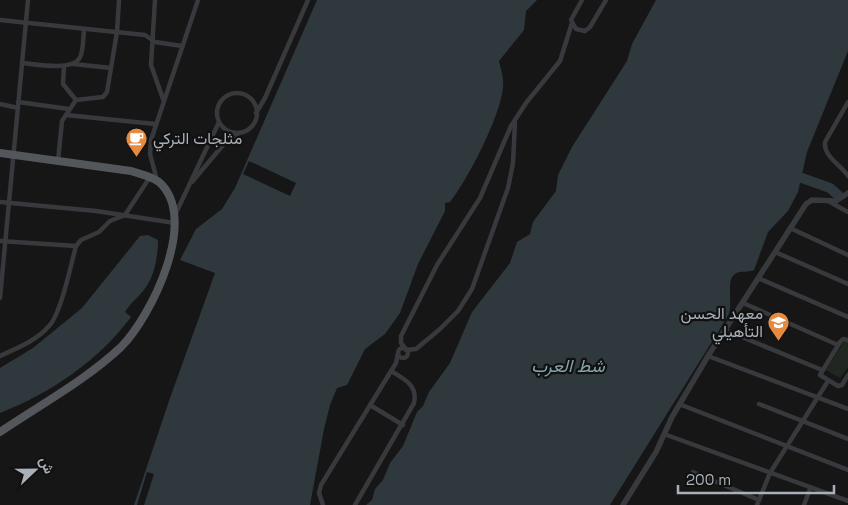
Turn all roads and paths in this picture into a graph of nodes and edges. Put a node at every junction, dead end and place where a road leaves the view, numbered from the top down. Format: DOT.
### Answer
graph roads {
  1 [pos="28,0"];
  2 [pos="119,0"];
  3 [pos="155,0"];
  4 [pos="198,0"];
  5 [pos="308,0"];
  6 [pos="582,0"];
  7 [pos="606,0"];
  8 [pos="0,20"];
  9 [pos="26,22"];
  10 [pos="572,23"];
  11 [pos="84,29"];
  12 [pos="117,32"];
  13 [pos="151,39"];
  14 [pos="182,46"];
  15 [pos="22,63"];
  16 [pos="73,64"];
  17 [pos="64,66"];
  18 [pos="111,68"];
  19 [pos="164,99"];
  20 [pos="76,100"];
  21 [pos="848,102"];
  22 [pos="0,104"];
  23 [pos="18,105"];
  24 [pos="70,109"];
  25 [pos="256,113"];
  26 [pos="66,115"];
  27 [pos="516,118"];
  28 [pos="219,122"];
  29 [pos="155,124"];
  30 [pos="242,132"];
  31 [pos="0,154"];
  32 [pos="13,155"];
  33 [pos="58,161"];
  34 [pos="848,176"];
  35 [pos="150,177"];
  36 [pos="158,182"];
  37 [pos="191,183"];
  38 [pos="848,192"];
  39 [pos="0,202"];
  40 [pos="8,202"];
  41 [pos="830,202"];
  42 [pos="848,212"];
  43 [pos="125,214"];
  44 [pos="175,219"];
  45 [pos="790,228"];
  46 [pos="2,241"];
  47 [pos="76,246"];
  48 [pos="775,252"];
  49 [pos="848,255"];
  50 [pos="758,278"];
  51 [pos="848,284"];
  52 [pos="0,298"];
  53 [pos="742,303"];
  54 [pos="848,317"];
  55 [pos="725,330"];
  56 [pos="400,340"];
  57 [pos="848,340"];
  58 [pos="838,345"];
  59 [pos="406,349"];
  60 [pos="416,349"];
  61 [pos="398,352"];
  62 [pos="0,356"];
  63 [pos="406,356"];
  64 [pos="708,356"];
  65 [pos="396,363"];
  66 [pos="822,370"];
  67 [pos="391,371"];
  68 [pos="848,376"];
  69 [pos="828,381"];
  70 [pos="818,397"];
  71 [pos="679,404"];
  72 [pos="759,404"];
  73 [pos="370,405"];
  74 [pos="848,409"];
  75 [pos="804,421"];
  76 [pos="403,425"];
  77 [pos="0,432"];
  78 [pos="664,434"];
  79 [pos="848,439"];
  80 [pos="788,446"];
  81 [pos="848,470"];
  82 [pos="693,472"];
  83 [pos="770,473"];
  84 [pos="810,489"];
  85 [pos="848,501"];
  86 [pos="758,503"];
  87 [pos="323,505"];
  88 [pos="355,505"];
  89 [pos="623,505"];
  90 [pos="804,505"];
  1 -- 9 [label="street"];
  2 -- 12 [label="street"];
  3 -- 13 [label="street"];
  4 -- 14 [label="street"];
  5 -- 25 [label="street"];
  6 -- 10 [label="street"];
  7 -- 10 [label="street"];
  8 -- 9 [label="street"];
  9 -- 11 [label="street"];
  9 -- 15 [label="street"];
  10 -- 27 [label="street"];
  11 -- 12 [label="street"];
  11 -- 16 [label="street"];
  12 -- 13 [label="street"];
  12 -- 18 [label="street"];
  13 -- 14 [label="street"];
  13 -- 19 [label="street"];
  14 -- 19 [label="street"];
  15 -- 17 [label="street"];
  15 -- 23 [label="street"];
  16 -- 17 [label="street"];
  16 -- 18 [label="street"];
  17 -- 20 [label="street"];
  18 -- 20 [label="street"];
  19 -- 29 [label="street"];
  20 -- 24 [label="street"];
  21 -- 34 [label="street"];
  22 -- 23 [label="street"];
  23 -- 24 [label="street"];
  23 -- 32 [label="street"];
  24 -- 26 [label="street"];
  25 -- 28 [label="street"];
  25 -- 30 [label="street"];
  26 -- 29 [label="street"];
  26 -- 33 [label="street"];
  27 -- 56 [label="street"];
  27 -- 60 [label="street"];
  28 -- 30 [label="street"];
  28 -- 37 [label="street"];
  29 -- 36 [label="street"];
  30 -- 37 [label="street"];
  31 -- 32 [label="main road"];
  32 -- 33 [label="main road"];
  32 -- 40 [label="street"];
  33 -- 35 [label="main road"];
  35 -- 36 [label="main road"];
  35 -- 43 [label="street"];
  36 -- 44 [label="main road"];
  37 -- 44 [label="street"];
  38 -- 41 [label="street"];
  39 -- 40 [label="street"];
  40 -- 43 [label="street"];
  40 -- 46 [label="street"];
  41 -- 42 [label="street"];
  41 -- 45 [label="street"];
  43 -- 44 [label="street"];
  43 -- 47 [label="street"];
  44 -- 77 [label="main road"];
  45 -- 48 [label="street"];
  45 -- 49 [label="street"];
  46 -- 47 [label="street"];
  46 -- 52 [label="street"];
  47 -- 62 [label="street"];
  48 -- 50 [label="street"];
  48 -- 51 [label="street"];
  50 -- 53 [label="street"];
  50 -- 54 [label="street"];
  53 -- 55 [label="street"];
  53 -- 58 [label="street"];
  55 -- 64 [label="street"];
  55 -- 66 [label="street"];
  56 -- 59 [label="street"];
  56 -- 61 [label="street"];
  57 -- 58 [label="street"];
  58 -- 66 [label="street"];
  59 -- 60 [label="street"];
  59 -- 61 [label="street"];
  59 -- 63 [label="street"];
  60 -- 63 [label="street"];
  61 -- 63 [label="street"];
  61 -- 65 [label="street"];
  63 -- 65 [label="street"];
  64 -- 70 [label="street"];
  64 -- 71 [label="street"];
  65 -- 67 [label="street"];
  66 -- 69 [label="street"];
  67 -- 73 [label="street"];
  67 -- 76 [label="street"];
  68 -- 69 [label="street"];
  69 -- 70 [label="street"];
  70 -- 74 [label="street"];
  70 -- 75 [label="street"];
  71 -- 78 [label="street"];
  71 -- 80 [label="street"];
  72 -- 75 [label="street"];
  73 -- 76 [label="street"];
  73 -- 87 [label="street"];
  75 -- 79 [label="street"];
  75 -- 80 [label="street"];
  76 -- 88 [label="street"];
  78 -- 83 [label="street"];
  78 -- 89 [label="street"];
  80 -- 81 [label="street"];
  80 -- 83 [label="street"];
  82 -- 86 [label="street"];
  83 -- 84 [label="street"];
  83 -- 86 [label="street"];
  84 -- 85 [label="street"];
  84 -- 90 [label="street"];
}
